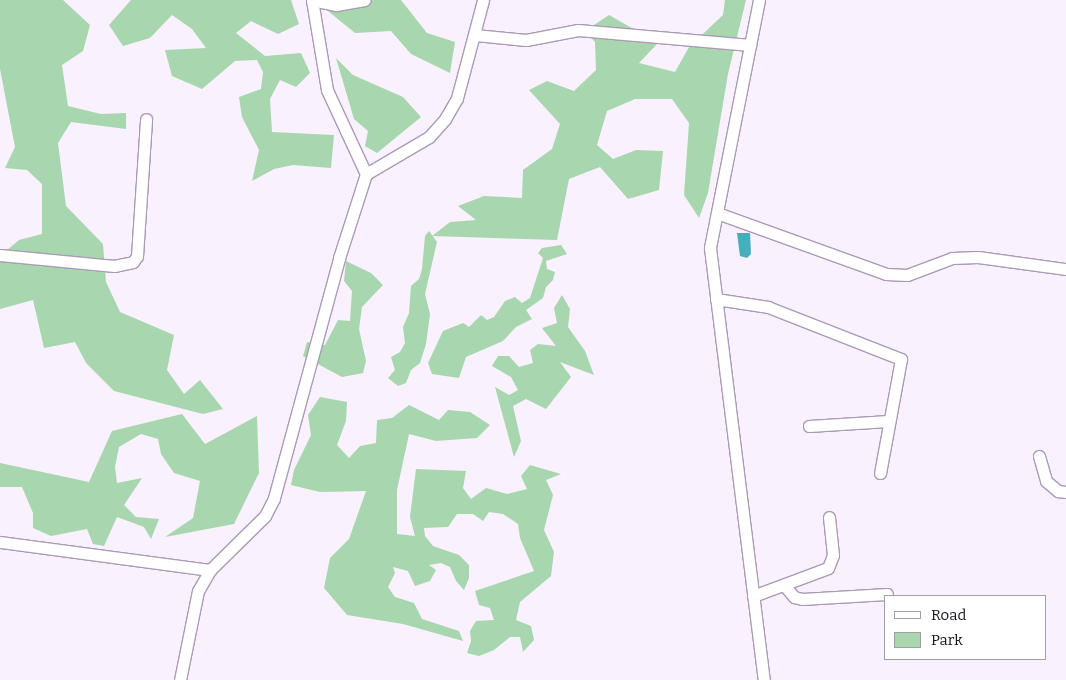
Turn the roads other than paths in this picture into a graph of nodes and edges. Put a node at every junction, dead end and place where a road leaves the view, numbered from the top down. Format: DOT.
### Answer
graph roads {
  1 [pos="312,0"];
  2 [pos="365,0"];
  3 [pos="483,0"];
  4 [pos="759,0"];
  5 [pos="475,35"];
  6 [pos="750,45"];
  7 [pos="146,119"];
  8 [pos="366,174"];
  9 [pos="717,213"];
  10 [pos="0,255"];
  11 [pos="1066,270"];
  12 [pos="716,299"];
  13 [pos="888,421"];
  14 [pos="809,426"];
  15 [pos="1039,456"];
  16 [pos="880,473"];
  17 [pos="1066,492"];
  18 [pos="829,517"];
  19 [pos="0,542"];
  20 [pos="210,570"];
  21 [pos="784,585"];
  22 [pos="886,594"];
  23 [pos="753,596"];
  24 [pos="180,680"];
  25 [pos="764,680"];
  1 -- 2 [label="street"];
  1 -- 8 [label="street"];
  3 -- 5 [label="street"];
  4 -- 6 [label="street"];
  5 -- 6 [label="street"];
  5 -- 8 [label="street"];
  6 -- 9 [label="street"];
  7 -- 10 [label="street"];
  8 -- 20 [label="street"];
  9 -- 11 [label="street"];
  9 -- 12 [label="street"];
  12 -- 13 [label="street"];
  12 -- 23 [label="street"];
  13 -- 14 [label="street"];
  13 -- 16 [label="street"];
  15 -- 17 [label="street"];
  18 -- 21 [label="street"];
  19 -- 20 [label="street"];
  20 -- 24 [label="street"];
  21 -- 22 [label="street"];
  21 -- 23 [label="street"];
  23 -- 25 [label="street"];
}
